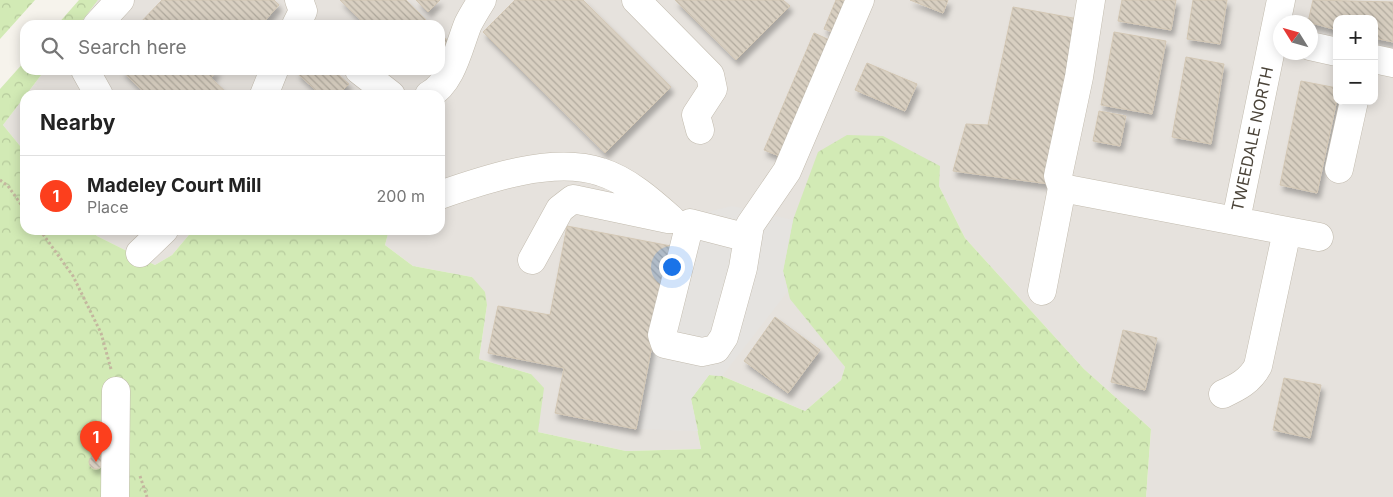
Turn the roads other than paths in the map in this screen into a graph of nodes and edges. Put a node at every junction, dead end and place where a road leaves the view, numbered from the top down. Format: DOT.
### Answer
graph roads {
  1 [pos="120,0"];
  2 [pos="482,0"];
  3 [pos="636,0"];
  4 [pos="860,0"];
  5 [pos="1091,0"];
  6 [pos="1281,0"];
  7 [pos="1279,15"];
  8 [pos="102,20"];
  9 [pos="1318,48"];
  10 [pos="1333,51"];
  11 [pos="1273,57"];
  12 [pos="1378,60"];
  13 [pos="1393,63"];
  14 [pos="88,75"];
  15 [pos="272,75"];
  16 [pos="365,75"];
  17 [pos="96,90"];
  18 [pos="266,90"];
  19 [pos="385,90"];
  20 [pos="434,90"];
  21 [pos="1353,105"];
  22 [pos="700,130"];
  23 [pos="1339,169"];
  24 [pos="1062,188"];
  25 [pos="445,193"];
  26 [pos="1236,220"];
  27 [pos="680,221"];
  28 [pos="1287,230"];
  29 [pos="159,235"];
  30 [pos="1319,237"];
  31 [pos="748,238"];
  32 [pos="140,253"];
  33 [pos="532,260"];
  34 [pos="1042,291"];
  35 [pos="116,391"];
  36 [pos="1223,394"];
  37 [pos="115,497"];
  1 -- 8 [label="street"];
  2 -- 20 [label="street"];
  3 -- 22 [label="street"];
  4 -- 31 [label="street"];
  5 -- 24 [label="street"];
  6 -- 7 [label="street, TWEEDALE NORTH"];
  9 -- 10 [label="street"];
  11 -- 26 [label="street, TWEEDALE NORTH"];
  12 -- 13 [label="street"];
  14 -- 17 [label="street"];
  15 -- 18 [label="street"];
  16 -- 19 [label="street"];
  21 -- 23 [label="street"];
  24 -- 26 [label="street, TWEEDALE NORTH"];
  24 -- 34 [label="street"];
  25 -- 27 [label="street"];
  26 -- 28 [label="street, TWEEDALE NORTH"];
  27 -- 31 [label="street"];
  27 -- 31 [label="street"];
  27 -- 33 [label="street"];
  28 -- 30 [label="street, TWEEDALE NORTH"];
  28 -- 36 [label="street"];
  29 -- 32 [label="street"];
  35 -- 37 [label="street"];
}
